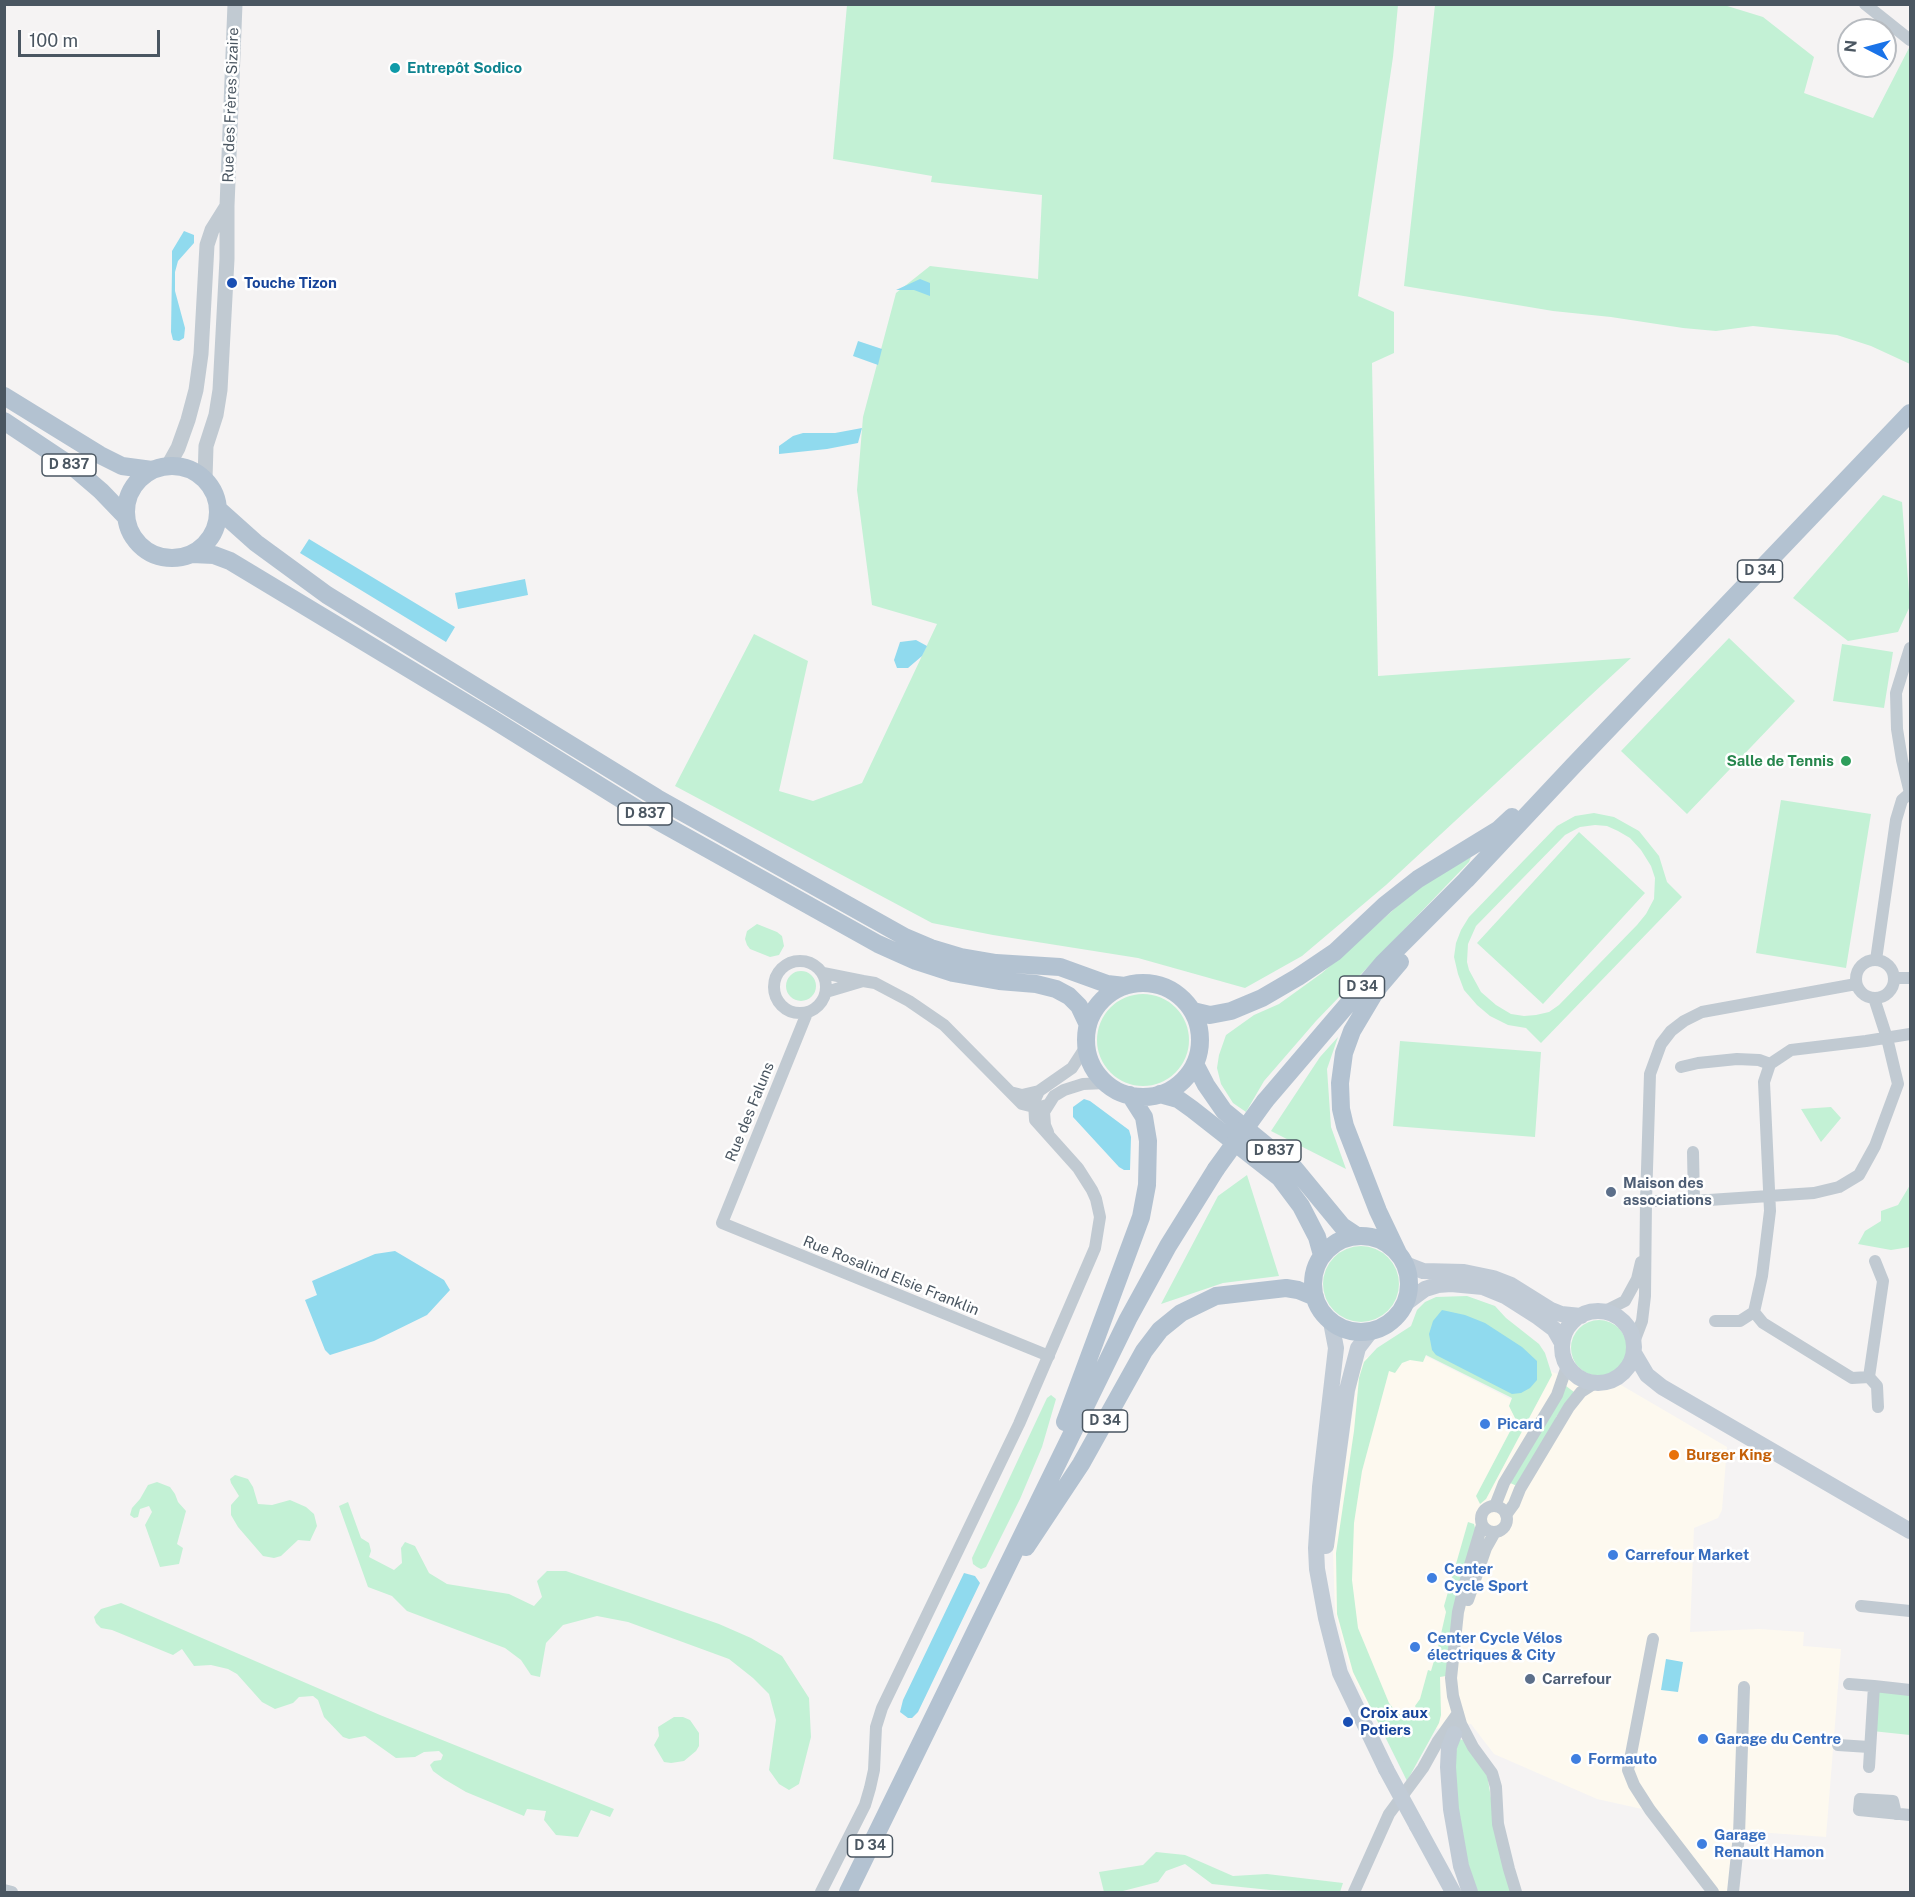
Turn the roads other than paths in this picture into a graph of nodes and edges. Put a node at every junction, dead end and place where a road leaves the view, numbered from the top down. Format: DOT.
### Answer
graph roads {
  1 [pos="235,4"];
  2 [pos="1866,4"];
  3 [pos="1911,40"];
  4 [pos="227,206"];
  5 [pos="205,258"];
  6 [pos="227,259"];
  7 [pos="4,396"];
  8 [pos="1911,413"];
  9 [pos="4,421"];
  10 [pos="160,468"];
  11 [pos="205,479"];
  12 [pos="218,509"];
  13 [pos="126,517"];
  14 [pos="192,554"];
  15 [pos="1911,648"];
  16 [pos="1573,766"];
  17 [pos="1911,793"];
  18 [pos="1466,880"];
  19 [pos="1875,960"];
  20 [pos="823,973"];
  21 [pos="1894,978"];
  22 [pos="1911,978"];
  23 [pos="863,981"];
  24 [pos="1856,984"];
  25 [pos="1125,986"];
  26 [pos="826,992"];
  27 [pos="1874,998"];
  28 [pos="1192,1011"];
  29 [pos="807,1013"];
  30 [pos="1088,1025"];
  31 [pos="1911,1034"];
  32 [pos="1887,1038"];
  33 [pos="1087,1045"];
  34 [pos="1195,1064"];
  35 [pos="1770,1064"];
  36 [pos="1681,1067"];
  37 [pos="1106,1083"];
  38 [pos="1039,1091"];
  39 [pos="1009,1092"];
  40 [pos="1160,1094"];
  41 [pos="1130,1095"];
  42 [pos="1047,1105"];
  43 [pos="1033,1108"];
  44 [pos="1049,1136"];
  45 [pos="1693,1152"];
  46 [pos="1770,1196"];
  47 [pos="1646,1201"];
  48 [pos="1694,1201"];
  49 [pos="722,1223"];
  50 [pos="1645,1228"];
  51 [pos="1357,1236"];
  52 [pos="1322,1255"];
  53 [pos="1402,1258"];
  54 [pos="1875,1261"];
  55 [pos="1315,1297"];
  56 [pos="1406,1303"];
  57 [pos="1603,1312"];
  58 [pos="1754,1312"];
  59 [pos="1581,1316"];
  60 [pos="1715,1321"];
  61 [pos="1331,1322"];
  62 [pos="1371,1331"];
  63 [pos="1563,1343"];
  64 [pos="1634,1347"];
  65 [pos="1049,1356"];
  66 [pos="1567,1366"];
  67 [pos="1620,1376"];
  68 [pos="1869,1377"];
  69 [pos="1594,1383"];
  70 [pos="1662,1387"];
  71 [pos="1878,1407"];
  72 [pos="1495,1506"];
  73 [pos="1506,1515"];
  74 [pos="1482,1525"];
  75 [pos="1911,1531"];
  76 [pos="1495,1532"];
  77 [pos="1322,1592"];
  78 [pos="1861,1606"];
  79 [pos="1911,1611"];
  80 [pos="1653,1638"];
  81 [pos="1456,1641"];
  82 [pos="964,1654"];
  83 [pos="1849,1684"];
  84 [pos="1874,1686"];
  85 [pos="1744,1687"];
  86 [pos="1911,1690"];
  87 [pos="1458,1724"];
  88 [pos="1438,1741"];
  89 [pos="1838,1745"];
  90 [pos="1869,1747"];
  91 [pos="1869,1767"];
  92 [pos="1896,1814"];
  93 [pos="1911,1815"];
  94 [pos="4,1890"];
  95 [pos="12,1893"];
  96 [pos="821,1893"];
  97 [pos="848,1893"];
  98 [pos="1354,1893"];
  99 [pos="1454,1893"];
  100 [pos="1470,1893"];
  101 [pos="1516,1893"];
  102 [pos="1713,1893"];
  103 [pos="1733,1893"];
  1 -- 4 [label="street, Rue des Frères Sizaire"];
  2 -- 3 [label="street"];
  4 -- 5 [label="street, Rue des Frères Sizaire"];
  4 -- 6 [label="street, Rue des Frères Sizaire"];
  5 -- 6 [label="street"];
  5 -- 10 [label="street, Rue des Frères Sizaire"];
  6 -- 11 [label="street, Rue des Frères Sizaire"];
  7 -- 10 [label="main road, D 837"];
  8 -- 16 [label="main road, D 34"];
  9 -- 13 [label="main road, D 837"];
  10 -- 11 [label="main road"];
  10 -- 13 [label="main road"];
  11 -- 12 [label="main road"];
  12 -- 14 [label="main road"];
  12 -- 25 [label="main road, D 837"];
  13 -- 14 [label="main road"];
  14 -- 30 [label="main road, D 837"];
  15 -- 17 [label="street"];
  16 -- 18 [label="main road, D 34"];
  16 -- 28 [label="main road"];
  17 -- 19 [label="street"];
  18 -- 53 [label="main road"];
  18 -- 82 [label="main road, D 34, bridge"];
  19 -- 21 [label="street"];
  19 -- 24 [label="street"];
  20 -- 23 [label="street"];
  20 -- 26 [label="street"];
  20 -- 29 [label="street"];
  21 -- 22 [label="street"];
  21 -- 27 [label="street"];
  23 -- 26 [label="street"];
  23 -- 39 [label="street"];
  24 -- 27 [label="street"];
  24 -- 47 [label="street"];
  25 -- 28 [label="main road"];
  25 -- 30 [label="main road"];
  26 -- 29 [label="street"];
  27 -- 32 [label="street"];
  28 -- 34 [label="main road"];
  29 -- 49 [label="street, Rue des Faluns"];
  30 -- 33 [label="main road"];
  31 -- 32 [label="street"];
  32 -- 35 [label="street"];
  32 -- 46 [label="street"];
  33 -- 37 [label="main road"];
  33 -- 38 [label="street"];
  34 -- 40 [label="main road"];
  34 -- 51 [label="main road, D 837"];
  35 -- 36 [label="street"];
  35 -- 46 [label="street"];
  37 -- 41 [label="main road"];
  37 -- 42 [label="street"];
  38 -- 39 [label="street"];
  38 -- 43 [label="street"];
  39 -- 43 [label="street"];
  40 -- 41 [label="main road"];
  40 -- 52 [label="main road, D 837"];
  41 -- 82 [label="main road"];
  42 -- 43 [label="street"];
  42 -- 44 [label="street"];
  43 -- 44 [label="street"];
  44 -- 65 [label="street"];
  45 -- 48 [label="street"];
  46 -- 48 [label="street"];
  46 -- 58 [label="street"];
  47 -- 48 [label="street"];
  47 -- 50 [label="street"];
  49 -- 65 [label="street, Rue Rosalind Elsie Franklin"];
  50 -- 57 [label="street"];
  50 -- 64 [label="street"];
  51 -- 52 [label="main road"];
  51 -- 53 [label="main road"];
  52 -- 55 [label="main road"];
  53 -- 56 [label="main road"];
  53 -- 59 [label="main road"];
  54 -- 68 [label="street"];
  55 -- 61 [label="main road"];
  55 -- 82 [label="main road, D 34"];
  56 -- 62 [label="main road"];
  56 -- 63 [label="main road"];
  57 -- 59 [label="main road"];
  57 -- 64 [label="main road"];
  58 -- 60 [label="street"];
  58 -- 68 [label="street"];
  59 -- 63 [label="main road"];
  61 -- 62 [label="main road"];
  61 -- 77 [label="main road"];
  62 -- 77 [label="main road"];
  63 -- 66 [label="main road"];
  64 -- 67 [label="main road"];
  64 -- 70 [label="main road"];
  65 -- 96 [label="street"];
  66 -- 69 [label="main road"];
  66 -- 72 [label="street"];
  67 -- 69 [label="main road"];
  67 -- 70 [label="main road"];
  68 -- 71 [label="street"];
  69 -- 73 [label="street"];
  70 -- 75 [label="main road"];
  72 -- 73 [label="street"];
  72 -- 74 [label="street"];
  73 -- 76 [label="street"];
  74 -- 76 [label="street"];
  74 -- 81 [label="street"];
  76 -- 81 [label="street"];
  77 -- 99 [label="main road, bridge"];
  78 -- 79 [label="street"];
  80 -- 102 [label="street"];
  81 -- 87 [label="street"];
  82 -- 97 [label="main road, D 34"];
  83 -- 84 [label="street"];
  84 -- 86 [label="street"];
  84 -- 90 [label="street"];
  85 -- 103 [label="street"];
  87 -- 88 [label="street"];
  87 -- 88 [label="street"];
  87 -- 100 [label="main road"];
  87 -- 101 [label="street"];
  88 -- 98 [label="street"];
  89 -- 90 [label="street"];
  90 -- 91 [label="street"];
  92 -- 93 [label="street"];
  94 -- 95 [label="street"];
}
